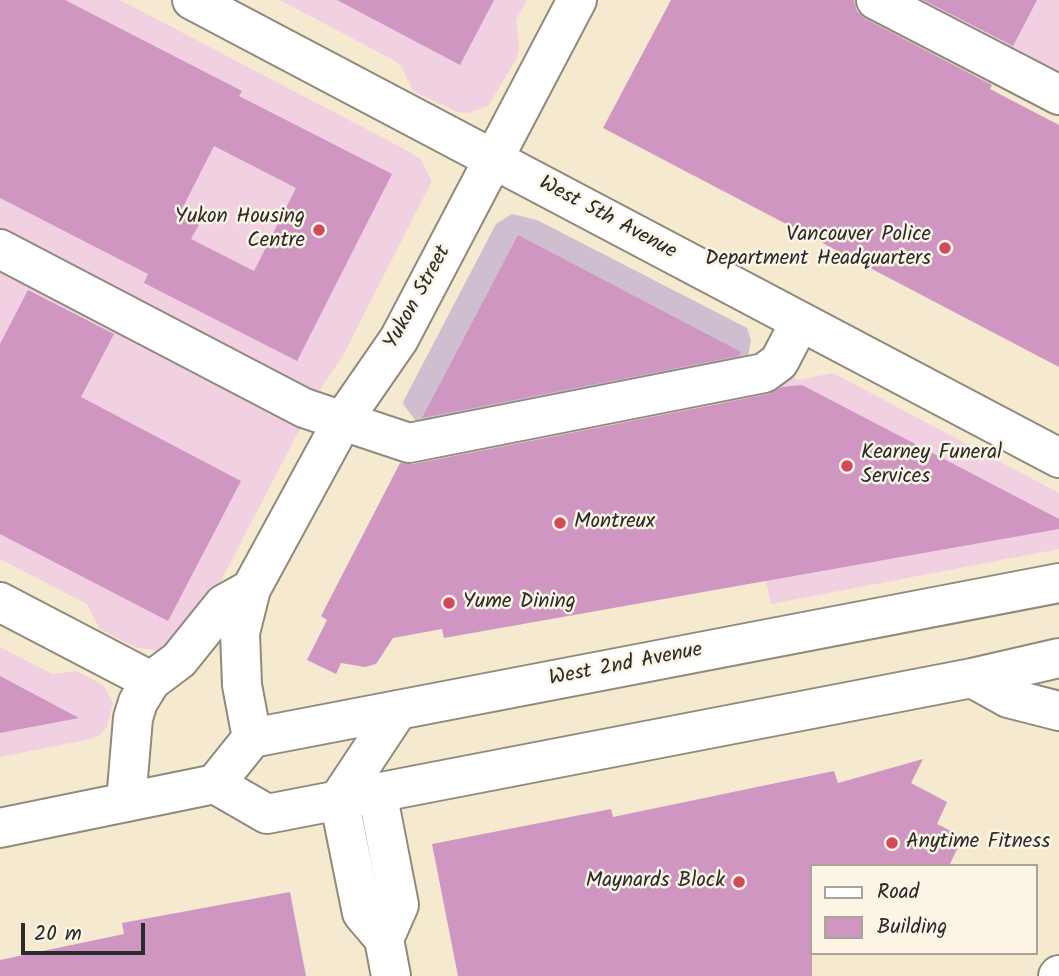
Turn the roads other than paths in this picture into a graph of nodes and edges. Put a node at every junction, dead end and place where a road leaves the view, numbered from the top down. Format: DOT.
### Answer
graph roads {
  1 [pos="192,0"];
  2 [pos="577,0"];
  3 [pos="876,0"];
  4 [pos="1059,95"];
  5 [pos="494,159"];
  6 [pos="0,248"];
  7 [pos="800,322"];
  8 [pos="343,420"];
  9 [pos="1059,458"];
  10 [pos="1059,583"];
  11 [pos="251,589"];
  12 [pos="0,601"];
  13 [pos="1059,658"];
  14 [pos="972,678"];
  15 [pos="150,681"];
  16 [pos="398,710"];
  17 [pos="1059,711"];
  18 [pos="252,738"];
  19 [pos="215,785"];
  20 [pos="377,792"];
  21 [pos="339,799"];
  22 [pos="126,802"];
  23 [pos="0,828"];
  24 [pos="384,939"];
  25 [pos="391,976"];
  1 -- 5 [label="street, West 5th Avenue"];
  2 -- 5 [label="street, Yukon Street"];
  3 -- 4 [label="street"];
  5 -- 7 [label="street, West 5th Avenue"];
  5 -- 8 [label="street, Yukon Street"];
  6 -- 8 [label="street"];
  7 -- 8 [label="street"];
  7 -- 9 [label="street, West 5th Avenue"];
  8 -- 11 [label="street, Yukon Street"];
  10 -- 16 [label="street, West 2nd Avenue"];
  11 -- 15 [label="street, Yukon Street"];
  11 -- 18 [label="street, Yukon Street"];
  12 -- 15 [label="street"];
  13 -- 14 [label="street"];
  14 -- 17 [label="street"];
  14 -- 20 [label="street"];
  15 -- 22 [label="street, Yukon Street"];
  16 -- 18 [label="street, West 2nd Avenue"];
  16 -- 21 [label="street"];
  18 -- 19 [label="street"];
  19 -- 21 [label="street"];
  19 -- 22 [label="street"];
  20 -- 21 [label="street"];
  20 -- 24 [label="street"];
  21 -- 24 [label="street"];
  22 -- 23 [label="street"];
  24 -- 25 [label="street"];
}
